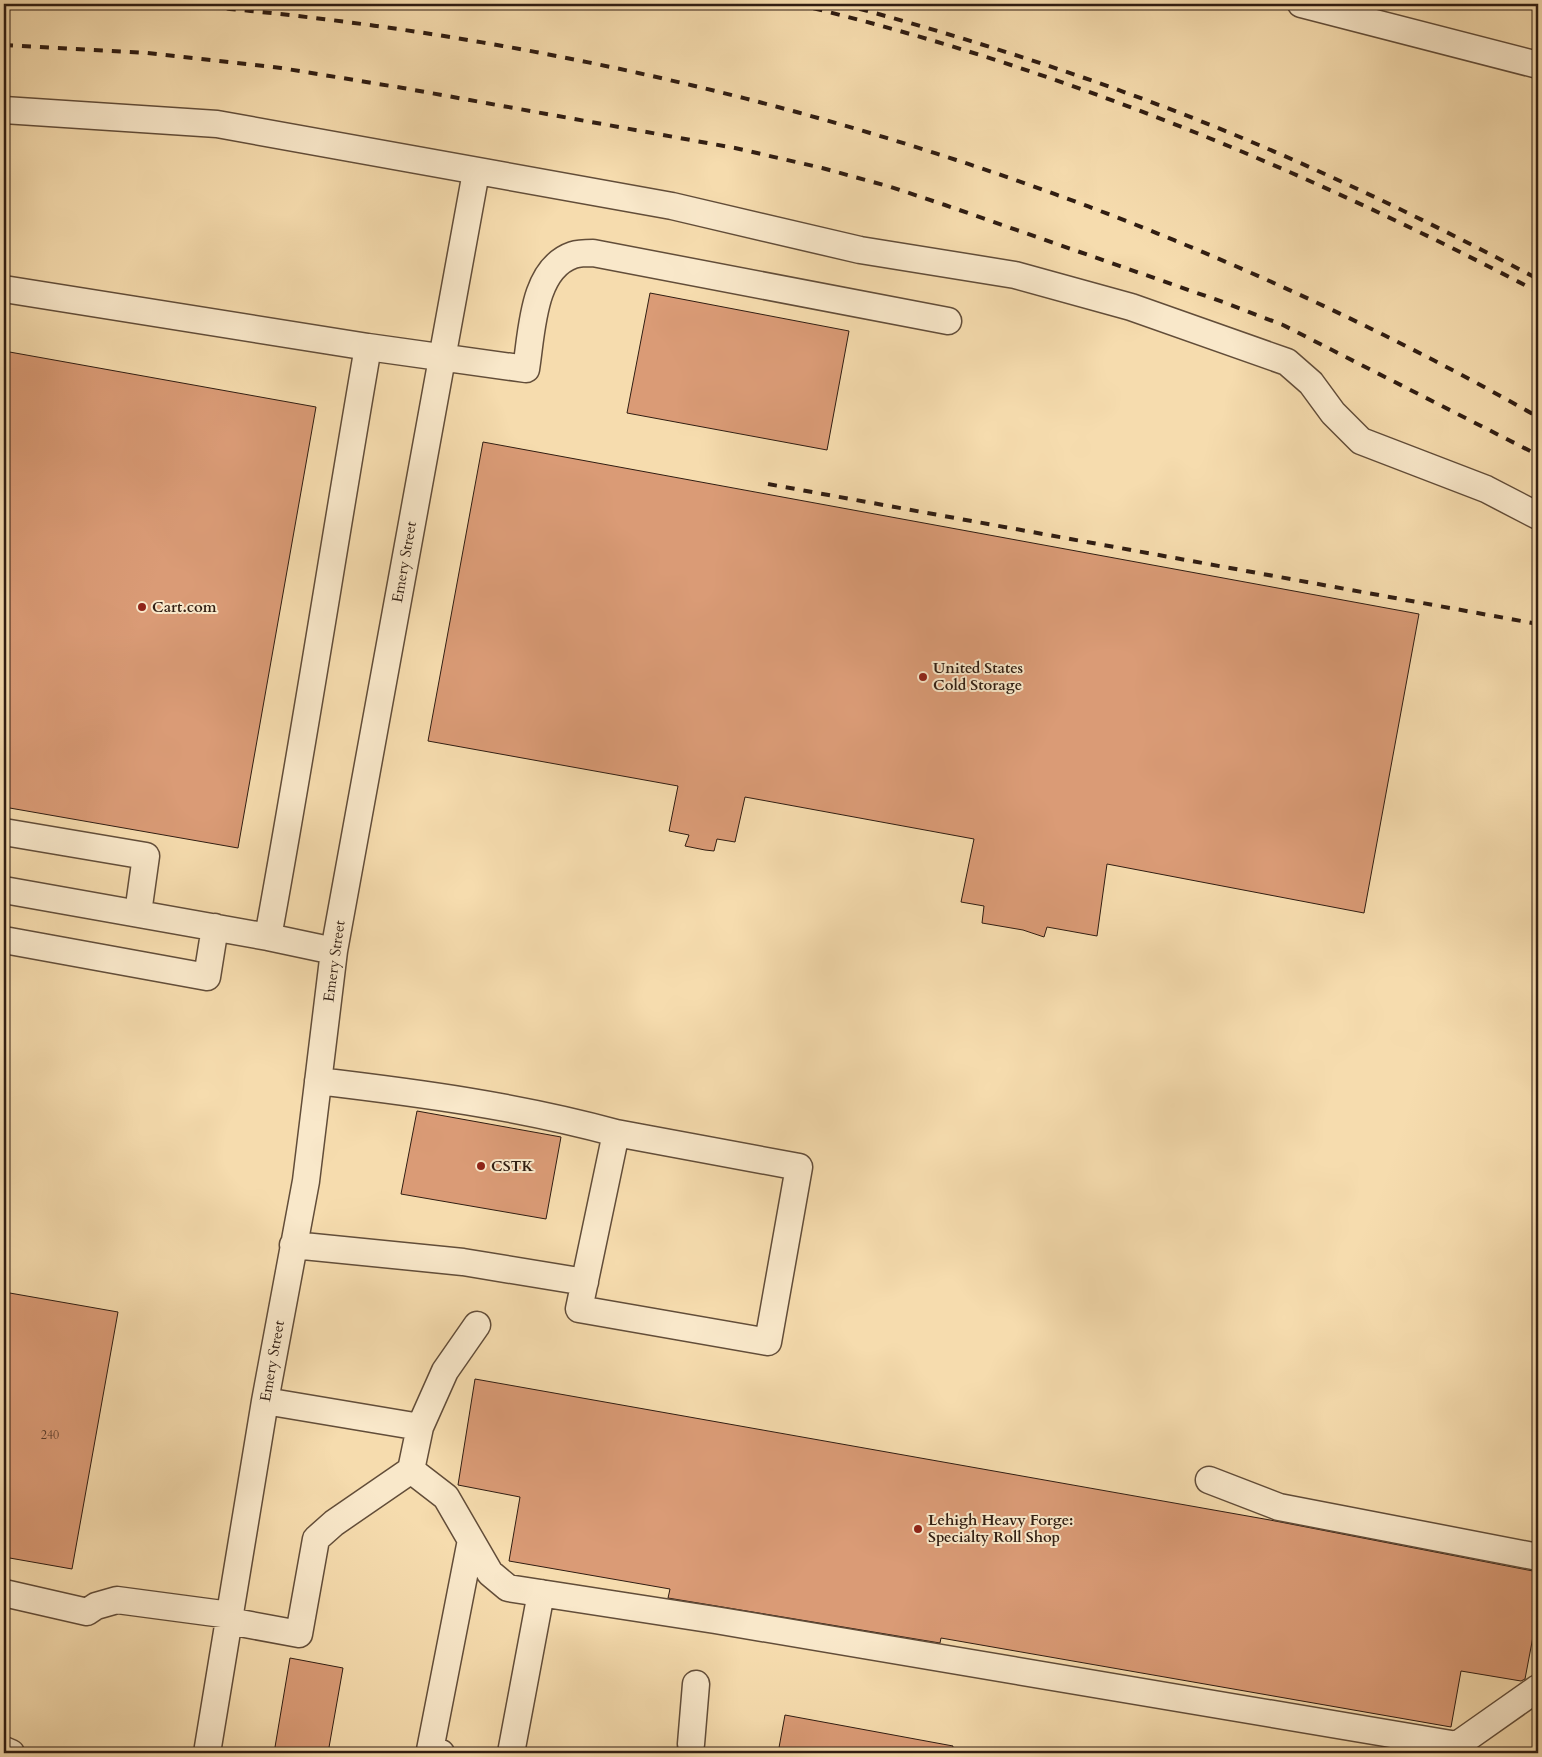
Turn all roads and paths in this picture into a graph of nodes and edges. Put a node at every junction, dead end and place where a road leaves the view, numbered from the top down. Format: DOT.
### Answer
graph roads {
  1 [pos="1301,4"];
  2 [pos="1538,65"];
  3 [pos="4,110"];
  4 [pos="476,172"];
  5 [pos="4,289"];
  6 [pos="948,321"];
  7 [pos="368,347"];
  8 [pos="441,358"];
  9 [pos="1538,516"];
  10 [pos="4,832"];
  11 [pos="4,890"];
  12 [pos="138,913"];
  13 [pos="215,927"];
  14 [pos="268,937"];
  15 [pos="4,940"];
  16 [pos="334,951"];
  17 [pos="318,1081"];
  18 [pos="616,1133"];
  19 [pos="293,1245"];
  20 [pos="585,1282"];
  21 [pos="477,1325"];
  22 [pos="264,1400"];
  23 [pos="420,1428"];
  24 [pos="411,1470"];
  25 [pos="1209,1480"];
  26 [pos="471,1540"];
  27 [pos="1538,1556"];
  28 [pos="541,1593"];
  29 [pos="4,1594"];
  30 [pos="230,1618"];
  31 [pos="696,1684"];
  32 [pos="1538,1688"];
  33 [pos="691,1744"];
  34 [pos="4,1750"];
  35 [pos="11,1753"];
  36 [pos="207,1753"];
  37 [pos="441,1753"];
  38 [pos="511,1753"];
  1 -- 2 [label="street"];
  3 -- 4 [label="street"];
  4 -- 8 [label="street, Emery Street"];
  4 -- 9 [label="street"];
  5 -- 7 [label="street"];
  6 -- 8 [label="street"];
  7 -- 8 [label="street"];
  7 -- 14 [label="street"];
  8 -- 16 [label="street, Emery Street"];
  10 -- 12 [label="street"];
  11 -- 12 [label="street"];
  12 -- 13 [label="street"];
  13 -- 14 [label="street"];
  13 -- 15 [label="street"];
  14 -- 16 [label="street"];
  16 -- 17 [label="street, Emery Street"];
  17 -- 18 [label="street"];
  17 -- 19 [label="street, Emery Street"];
  18 -- 20 [label="street"];
  18 -- 20 [label="street"];
  19 -- 20 [label="street"];
  19 -- 22 [label="street, Emery Street"];
  21 -- 23 [label="street"];
  22 -- 23 [label="street"];
  22 -- 30 [label="street, Emery Street"];
  23 -- 24 [label="street"];
  24 -- 26 [label="street"];
  24 -- 30 [label="street"];
  25 -- 27 [label="street"];
  26 -- 28 [label="street"];
  26 -- 37 [label="street"];
  28 -- 32 [label="street"];
  28 -- 38 [label="street"];
  29 -- 30 [label="street"];
  30 -- 36 [label="street, Emery Street"];
  31 -- 33 [label="street"];
  34 -- 35 [label="street"];
}
